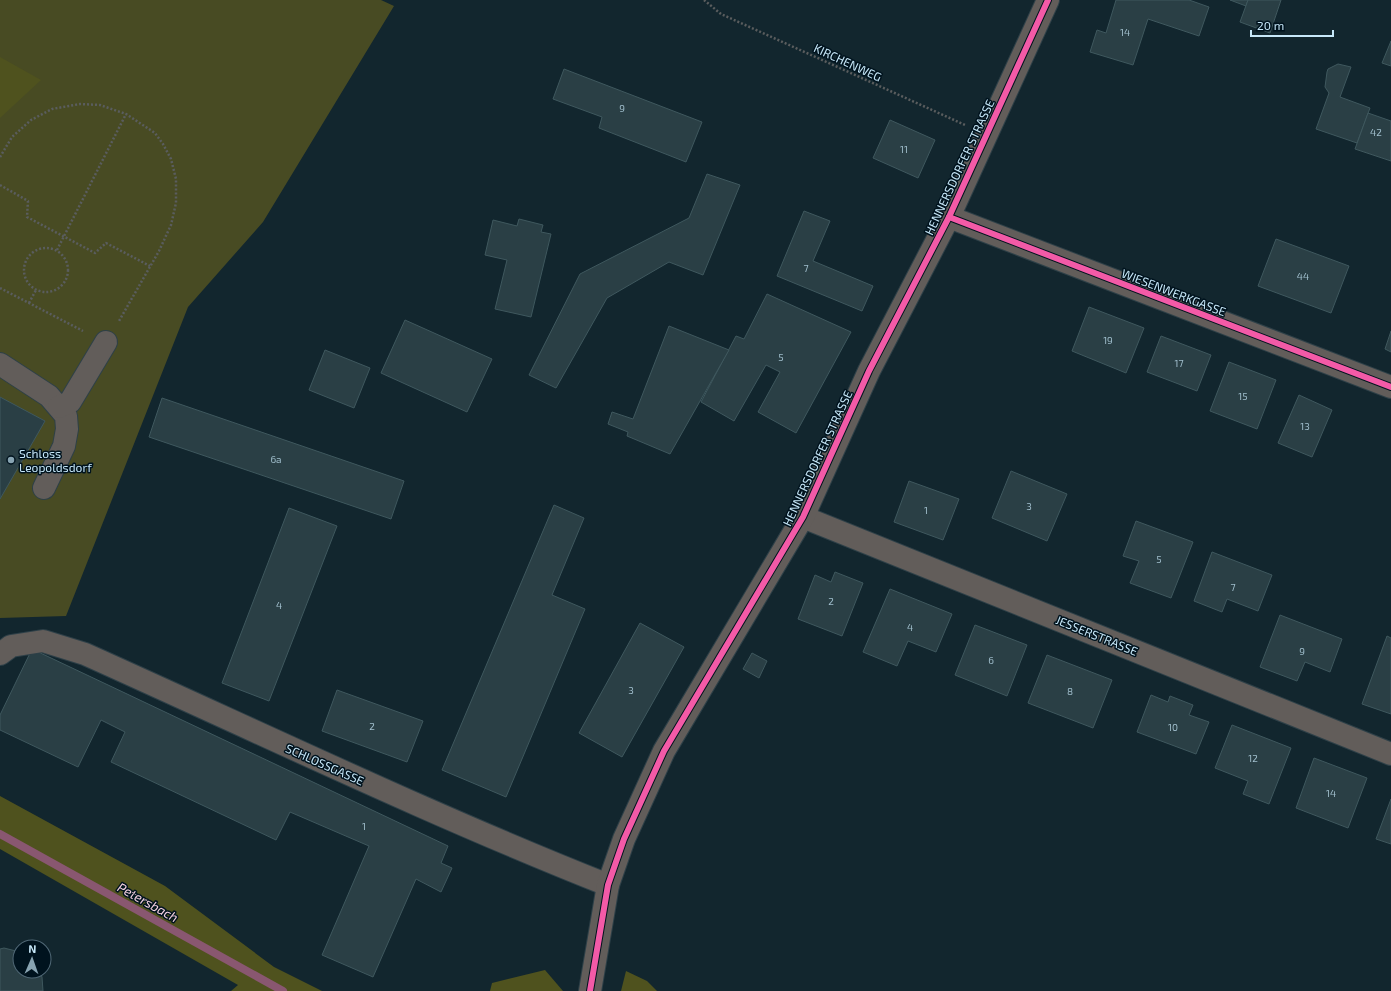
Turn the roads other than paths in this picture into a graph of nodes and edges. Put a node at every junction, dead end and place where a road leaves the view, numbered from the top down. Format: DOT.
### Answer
graph roads {
  1 [pos="1048,0"];
  2 [pos="949,217"];
  3 [pos="106,342"];
  4 [pos="0,364"];
  5 [pos="1391,387"];
  6 [pos="59,407"];
  7 [pos="44,488"];
  8 [pos="804,517"];
  9 [pos="0,654"];
  10 [pos="1391,754"];
  11 [pos="608,885"];
  12 [pos="590,991"];
  1 -- 2 [label="street, HENNERSDORFER STRASSE"];
  2 -- 5 [label="street, WIESENWERKGASSE"];
  2 -- 8 [label="street, HENNERSDORFER STRASSE"];
  3 -- 6 [label="street"];
  4 -- 6 [label="street"];
  6 -- 7 [label="street"];
  8 -- 10 [label="street, JESSERSTRASSE"];
  8 -- 11 [label="street, HENNERSDORFER STRASSE"];
  9 -- 11 [label="street, SCHLOSSGASSE"];
  11 -- 12 [label="street, HENNERSDORFER STRASSE"];
}
